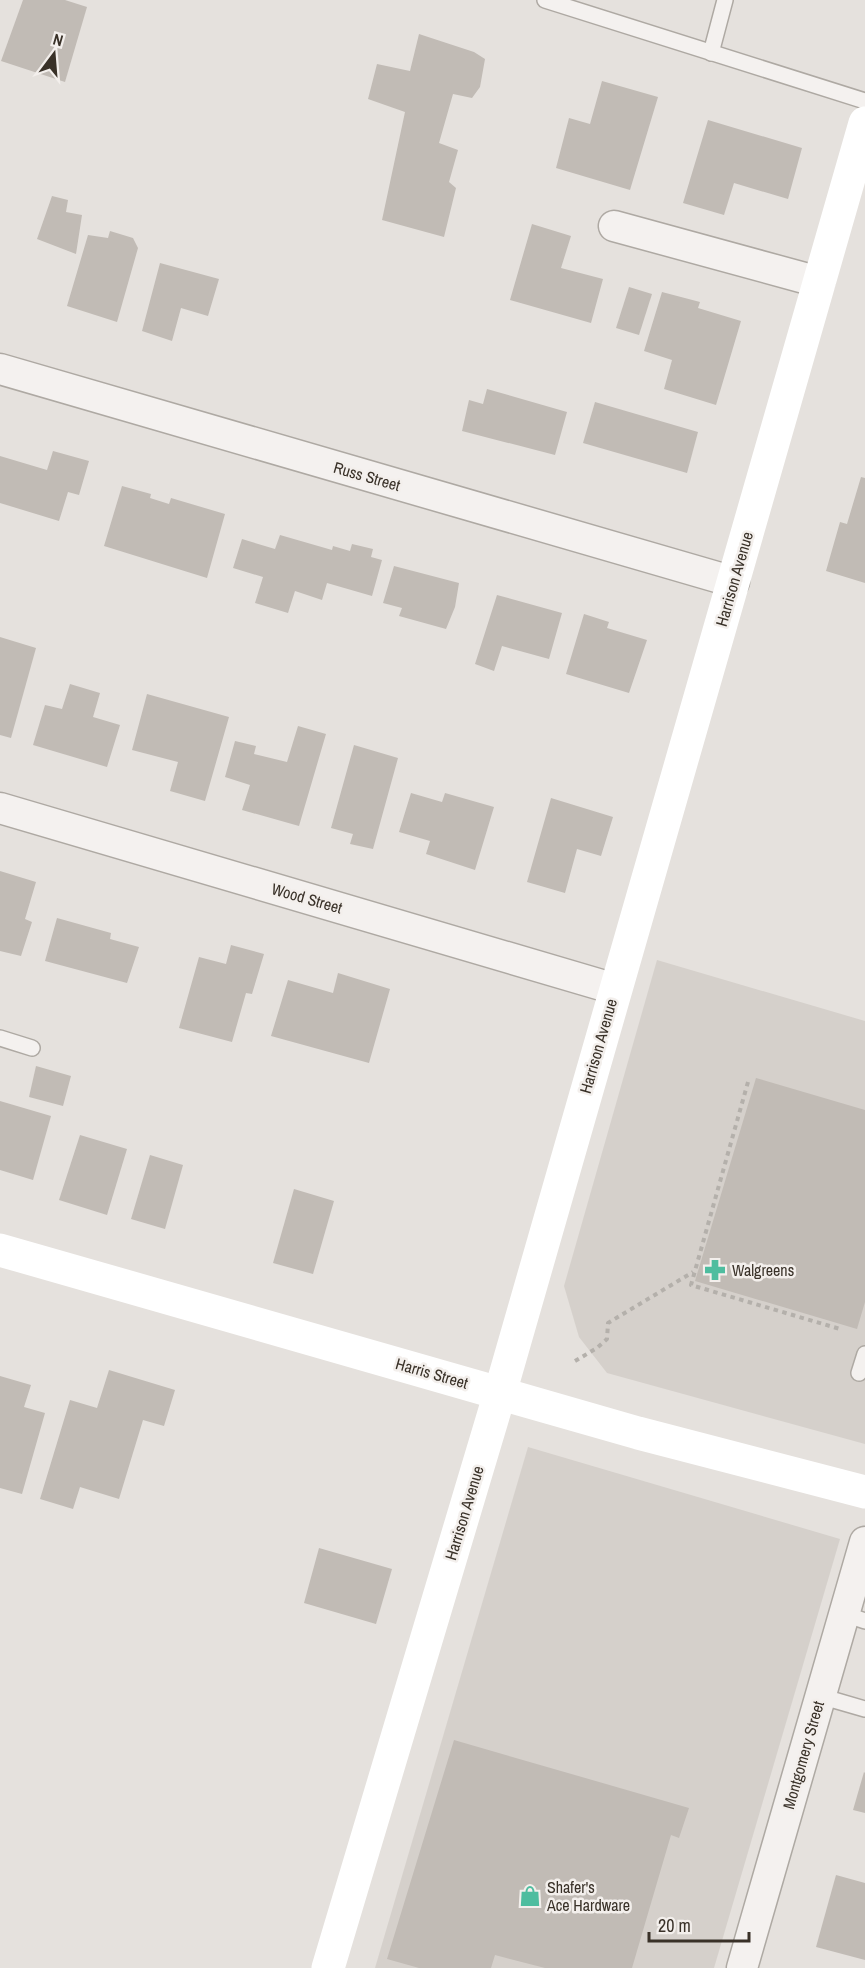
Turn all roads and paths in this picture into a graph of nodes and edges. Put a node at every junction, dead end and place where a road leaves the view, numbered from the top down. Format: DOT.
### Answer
graph roads {
  1 [pos="545,0"];
  2 [pos="725,0"];
  3 [pos="711,53"];
  4 [pos="865,101"];
  5 [pos="865,123"];
  6 [pos="614,226"];
  7 [pos="819,282"];
  8 [pos="0,369"];
  9 [pos="734,582"];
  10 [pos="0,808"];
  11 [pos="615,989"];
  12 [pos="0,1038"];
  13 [pos="32,1048"];
  14 [pos="748,1082"];
  15 [pos="0,1250"];
  16 [pos="695,1271"];
  17 [pos="840,1329"];
  18 [pos="865,1354"];
  19 [pos="575,1361"];
  20 [pos="860,1373"];
  21 [pos="500,1393"];
  22 [pos="865,1492"];
  23 [pos="865,1542"];
  24 [pos="855,1617"];
  25 [pos="820,1696"];
  26 [pos="865,1710"];
  27 [pos="328,1968"];
  28 [pos="742,1968"];
  1 -- 3 [label="lane"];
  2 -- 3 [label="lane"];
  3 -- 4 [label="lane"];
  5 -- 7 [label="main road, Harrison Avenue"];
  6 -- 7 [label="street"];
  7 -- 9 [label="main road, Harrison Avenue"];
  8 -- 9 [label="street, Russ Street"];
  9 -- 11 [label="main road, Harrison Avenue"];
  10 -- 11 [label="street, Wood Street"];
  11 -- 21 [label="main road, Harrison Avenue"];
  12 -- 13 [label="lane"];
  14 -- 16 [label="path"];
  15 -- 21 [label="main road, Harris Street"];
  16 -- 17 [label="path"];
  16 -- 19 [label="path"];
  18 -- 20 [label="lane"];
  21 -- 22 [label="main road, Harris Street"];
  21 -- 27 [label="main road, Harrison Avenue"];
  23 -- 24 [label="street, Montgomery Street"];
  24 -- 25 [label="street, Montgomery Street"];
  25 -- 26 [label="lane"];
  25 -- 28 [label="street, Montgomery Street"];
}
